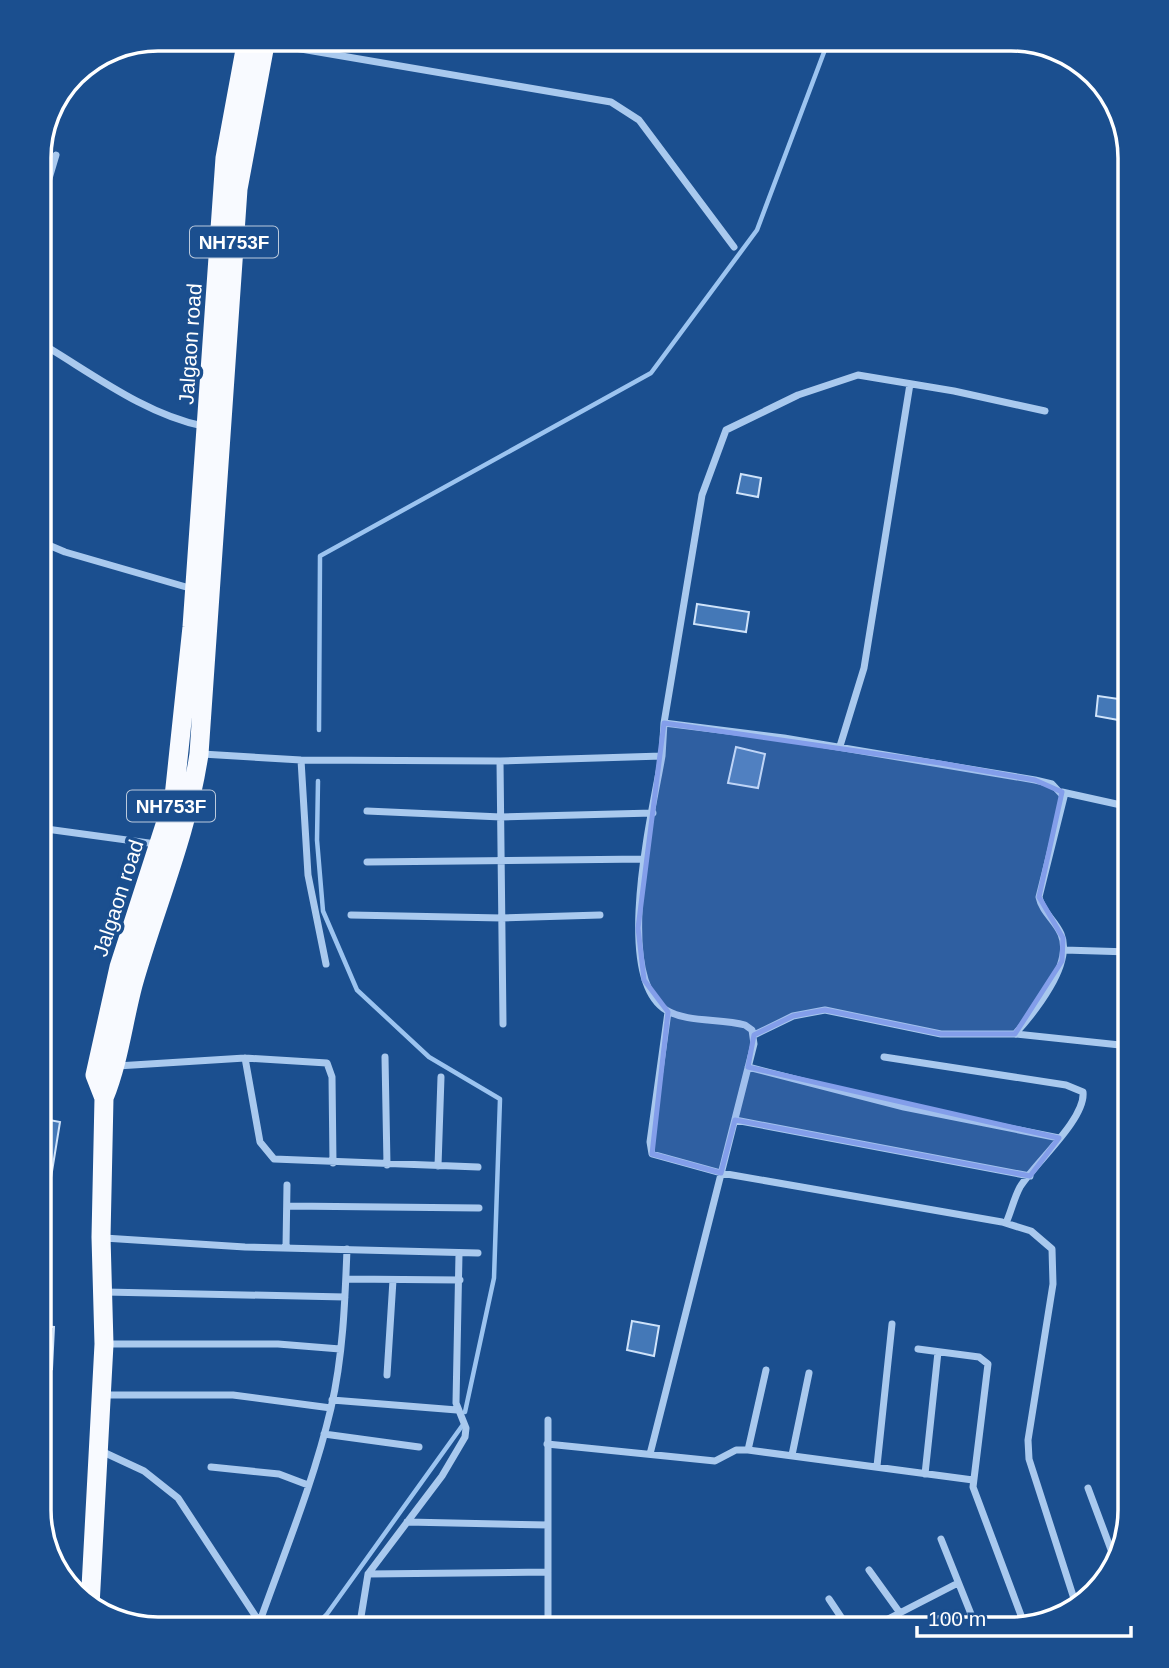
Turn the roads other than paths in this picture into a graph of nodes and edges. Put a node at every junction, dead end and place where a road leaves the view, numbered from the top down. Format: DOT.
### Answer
graph roads {
  1 [pos="254,51"];
  2 [pos="320,51"];
  3 [pos="56,155"];
  4 [pos="51,172"];
  5 [pos="228,225"];
  6 [pos="734,247"];
  7 [pos="51,349"];
  8 [pos="910,383"];
  9 [pos="1045,411"];
  10 [pos="207,426"];
  11 [pos="212,447"];
  12 [pos="51,546"];
  13 [pos="202,590"];
  14 [pos="664,723"];
  15 [pos="840,747"];
  16 [pos="190,753"];
  17 [pos="662,756"];
  18 [pos="301,760"];
  19 [pos="500,761"];
  20 [pos="1062,792"];
  21 [pos="1118,804"];
  22 [pos="367,811"];
  23 [pos="653,813"];
  24 [pos="501,817"];
  25 [pos="51,830"];
  26 [pos="169,848"];
  27 [pos="645,859"];
  28 [pos="367,862"];
  29 [pos="501,863"];
  30 [pos="351,915"];
  31 [pos="600,915"];
  32 [pos="502,918"];
  33 [pos="1063,950"];
  34 [pos="1118,952"];
  35 [pos="326,964"];
  36 [pos="668,1012"];
  37 [pos="503,1024"];
  38 [pos="1015,1034"];
  39 [pos="754,1035"];
  40 [pos="1118,1045"];
  41 [pos="385,1057"];
  42 [pos="884,1057"];
  43 [pos="245,1058"];
  44 [pos="116,1066"];
  45 [pos="748,1067"];
  46 [pos="442,1077"];
  47 [pos="104,1098"];
  48 [pos="734,1120"];
  49 [pos="1059,1139"];
  50 [pos="332,1163"];
  51 [pos="387,1165"];
  52 [pos="438,1166"];
  53 [pos="478,1167"];
  54 [pos="721,1173"];
  55 [pos="1030,1176"];
  56 [pos="287,1185"];
  57 [pos="288,1206"];
  58 [pos="479,1208"];
  59 [pos="1006,1223"];
  60 [pos="101,1237"];
  61 [pos="286,1247"];
  62 [pos="347,1249"];
  63 [pos="478,1253"];
  64 [pos="459,1254"];
  65 [pos="346,1279"];
  66 [pos="393,1280"];
  67 [pos="460,1280"];
  68 [pos="103,1292"];
  69 [pos="345,1297"];
  70 [pos="892,1324"];
  71 [pos="104,1344"];
  72 [pos="340,1349"];
  73 [pos="918,1349"];
  74 [pos="938,1352"];
  75 [pos="766,1370"];
  76 [pos="809,1373"];
  77 [pos="387,1376"];
  78 [pos="102,1395"];
  79 [pos="331,1404"];
  80 [pos="457,1410"];
  81 [pos="548,1420"];
  82 [pos="324,1434"];
  83 [pos="547,1444"];
  84 [pos="419,1447"];
  85 [pos="748,1450"];
  86 [pos="100,1451"];
  87 [pos="650,1454"];
  88 [pos="792,1455"];
  89 [pos="877,1466"];
  90 [pos="211,1467"];
  91 [pos="925,1474"];
  92 [pos="973,1480"];
  93 [pos="308,1485"];
  94 [pos="1088,1488"];
  95 [pos="407,1522"];
  96 [pos="548,1525"];
  97 [pos="941,1539"];
  98 [pos="1111,1549"];
  99 [pos="869,1570"];
  100 [pos="548,1572"];
  101 [pos="368,1574"];
  102 [pos="958,1583"];
  103 [pos="91,1594"];
  104 [pos="1073,1597"];
  105 [pos="828,1599"];
  106 [pos="900,1613"];
  107 [pos="1021,1616"];
  108 [pos="257,1617"];
  109 [pos="261,1617"];
  110 [pos="361,1617"];
  111 [pos="548,1617"];
  112 [pos="841,1617"];
  113 [pos="892,1617"];
  114 [pos="971,1617"];
  1 -- 5 [label="highway, Jalgaon road / NH753F"];
  2 -- 6 [label="street"];
  3 -- 4 [label="street"];
  5 -- 10 [label="highway, Jalgaon road / NH753F"];
  5 -- 11 [label="highway, NH753F"];
  7 -- 10 [label="street"];
  8 -- 9 [label="street"];
  8 -- 14 [label="street"];
  8 -- 15 [label="street"];
  10 -- 11 [label="highway, Jalgaon road / NH753F"];
  11 -- 13 [label="highway, Jalgaon road / NH753F"];
  12 -- 13 [label="street"];
  13 -- 16 [label="highway, Jalgaon road / NH753F"];
  14 -- 15 [label="street"];
  14 -- 17 [label="street"];
  15 -- 20 [label="street"];
  16 -- 18 [label="street"];
  16 -- 26 [label="highway, Jalgaon road / NH753F"];
  17 -- 19 [label="street"];
  17 -- 23 [label="street"];
  18 -- 19 [label="street"];
  18 -- 35 [label="street"];
  19 -- 24 [label="street"];
  20 -- 21 [label="street"];
  20 -- 33 [label="street"];
  22 -- 24 [label="street"];
  23 -- 24 [label="street"];
  23 -- 27 [label="street"];
  24 -- 29 [label="street"];
  25 -- 26 [label="street"];
  26 -- 44 [label="highway, NH753F"];
  26 -- 47 [label="highway, Jalgaon road / NH753F"];
  27 -- 29 [label="street"];
  27 -- 36 [label="street"];
  28 -- 29 [label="street"];
  29 -- 32 [label="street"];
  30 -- 32 [label="street"];
  31 -- 32 [label="street"];
  32 -- 37 [label="street"];
  33 -- 34 [label="street"];
  33 -- 38 [label="street"];
  36 -- 39 [label="street"];
  36 -- 54 [label="street"];
  38 -- 39 [label="street"];
  38 -- 40 [label="street"];
  39 -- 45 [label="street"];
  41 -- 51 [label="street"];
  42 -- 49 [label="street"];
  43 -- 44 [label="street"];
  43 -- 50 [label="street"];
  43 -- 50 [label="street"];
  44 -- 47 [label="highway, NH753F"];
  45 -- 48 [label="street"];
  45 -- 49 [label="street"];
  46 -- 52 [label="street"];
  47 -- 60 [label="highway, Jalgaon road / NH753F"];
  48 -- 54 [label="street"];
  48 -- 55 [label="street"];
  49 -- 55 [label="street"];
  50 -- 51 [label="street"];
  51 -- 52 [label="street"];
  52 -- 53 [label="street"];
  54 -- 59 [label="street"];
  54 -- 87 [label="street"];
  55 -- 59 [label="street"];
  56 -- 57 [label="street"];
  57 -- 58 [label="street"];
  57 -- 61 [label="street"];
  59 -- 104 [label="street"];
  60 -- 61 [label="street"];
  60 -- 68 [label="highway, Jalgaon road / NH753F"];
  61 -- 62 [label="street"];
  62 -- 64 [label="street"];
  62 -- 65 [label="street"];
  63 -- 64 [label="street"];
  64 -- 67 [label="street"];
  65 -- 66 [label="street"];
  65 -- 69 [label="street"];
  66 -- 67 [label="street"];
  66 -- 77 [label="street"];
  67 -- 80 [label="street"];
  68 -- 69 [label="street"];
  68 -- 71 [label="highway, Jalgaon road / NH753F"];
  69 -- 72 [label="street"];
  70 -- 89 [label="street"];
  71 -- 72 [label="street"];
  71 -- 78 [label="highway, Jalgaon road / NH753F"];
  72 -- 79 [label="street"];
  73 -- 74 [label="street"];
  74 -- 91 [label="street"];
  74 -- 92 [label="street"];
  75 -- 85 [label="street"];
  76 -- 88 [label="street"];
  78 -- 79 [label="street"];
  78 -- 86 [label="highway, Jalgaon road / NH753F"];
  79 -- 80 [label="street"];
  79 -- 82 [label="street"];
  80 -- 95 [label="street"];
  81 -- 83 [label="street"];
  82 -- 84 [label="street"];
  82 -- 93 [label="street"];
  83 -- 87 [label="street"];
  83 -- 96 [label="street"];
  85 -- 87 [label="street"];
  85 -- 88 [label="street"];
  86 -- 103 [label="highway, Jalgaon road / NH753F"];
  86 -- 108 [label="street"];
  88 -- 89 [label="street"];
  89 -- 91 [label="street"];
  90 -- 93 [label="street"];
  91 -- 92 [label="street"];
  92 -- 107 [label="street"];
  93 -- 109 [label="street"];
  94 -- 98 [label="street"];
  95 -- 96 [label="street"];
  95 -- 101 [label="street"];
  96 -- 100 [label="street"];
  97 -- 102 [label="street"];
  99 -- 106 [label="street"];
  100 -- 101 [label="street"];
  100 -- 111 [label="street"];
  101 -- 110 [label="street"];
  102 -- 106 [label="street"];
  102 -- 114 [label="street"];
  105 -- 112 [label="street"];
  106 -- 113 [label="street"];
}
